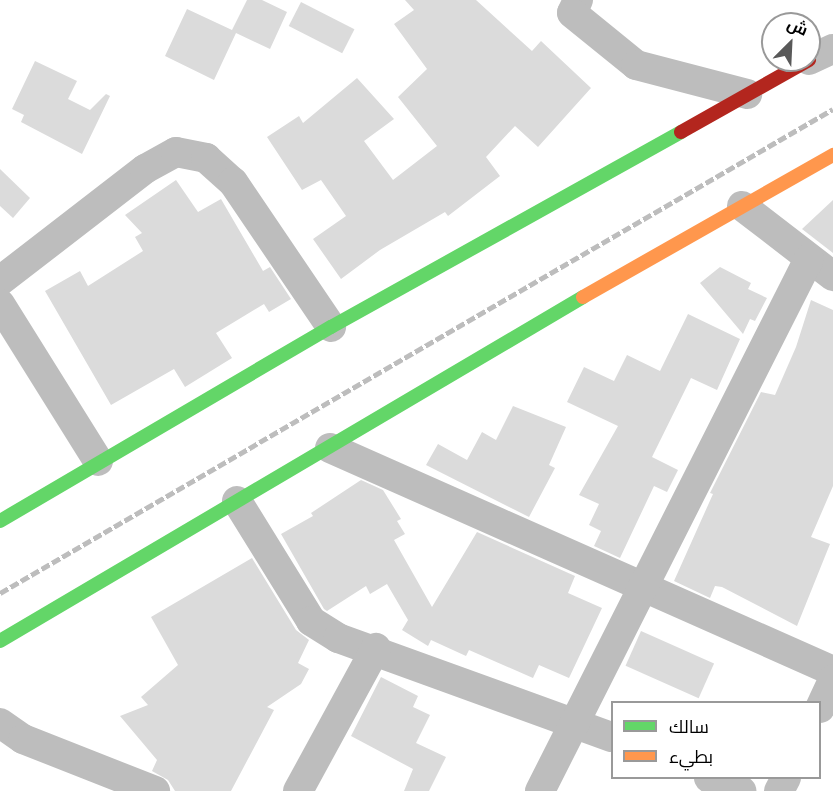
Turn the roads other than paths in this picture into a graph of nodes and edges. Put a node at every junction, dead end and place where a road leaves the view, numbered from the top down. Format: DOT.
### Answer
graph roads {
  1 [pos="578,0"];
  2 [pos="787,72"];
  3 [pos="747,94"];
  4 [pos="833,155"];
  5 [pos="742,206"];
  6 [pos="809,259"];
  7 [pos="833,276"];
  8 [pos="0,281"];
  9 [pos="0,304"];
  10 [pos="331,327"];
  11 [pos="330,448"];
  12 [pos="98,461"];
  13 [pos="237,501"];
  14 [pos="3,514"];
  15 [pos="643,588"];
  16 [pos="0,641"];
  17 [pos="375,648"];
  18 [pos="833,671"];
  19 [pos="833,680"];
  20 [pos="821,704"];
  21 [pos="575,721"];
  22 [pos="0,723"];
  23 [pos="611,737"];
  24 [pos="715,779"];
  25 [pos="155,791"];
  26 [pos="298,791"];
  27 [pos="540,791"];
  28 [pos="742,791"];
  1 -- 3 [label="street"];
  2 -- 3 [label="street"];
  3 -- 10 [label="street"];
  4 -- 5 [label="street"];
  5 -- 6 [label="street"];
  5 -- 11 [label="street"];
  6 -- 7 [label="street"];
  6 -- 15 [label="street"];
  8 -- 10 [label="street"];
  9 -- 12 [label="street"];
  10 -- 12 [label="street"];
  11 -- 13 [label="street"];
  11 -- 15 [label="street"];
  12 -- 14 [label="street"];
  13 -- 16 [label="street"];
  13 -- 17 [label="street"];
  15 -- 18 [label="street"];
  15 -- 21 [label="street"];
  17 -- 21 [label="street"];
  17 -- 26 [label="street"];
  19 -- 20 [label="street"];
  21 -- 23 [label="street"];
  21 -- 27 [label="street"];
  22 -- 25 [label="street"];
  24 -- 28 [label="street"];
}
